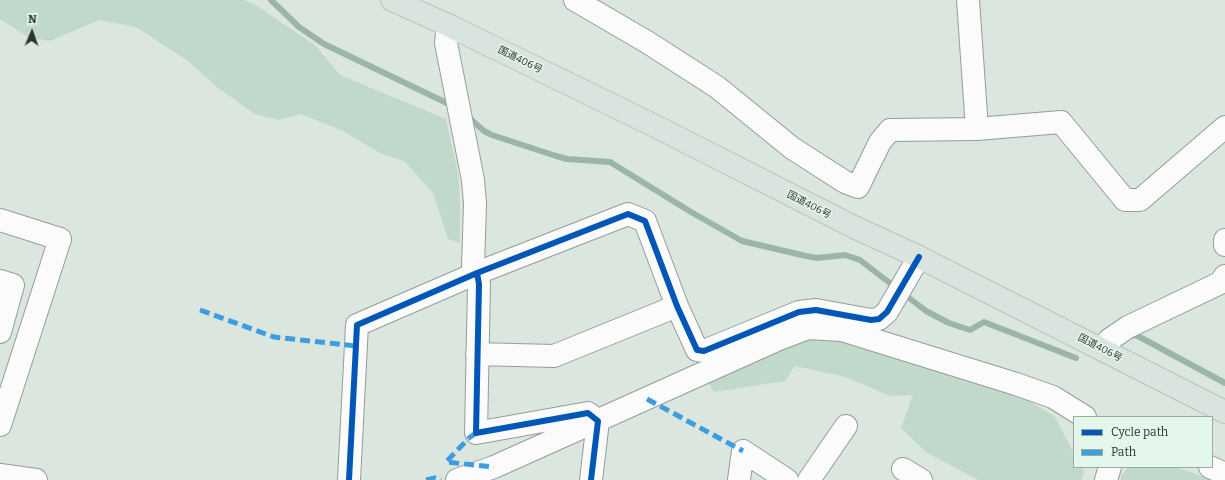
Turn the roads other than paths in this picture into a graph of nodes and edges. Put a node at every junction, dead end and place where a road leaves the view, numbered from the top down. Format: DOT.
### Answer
graph roads {
  1 [pos="392,0"];
  2 [pos="575,0"];
  3 [pos="968,0"];
  4 [pos="450,26"];
  5 [pos="1225,127"];
  6 [pos="977,129"];
  7 [pos="0,220"];
  8 [pos="1225,240"];
  9 [pos="1225,245"];
  10 [pos="914,266"];
  11 [pos="477,273"];
  12 [pos="1225,276"];
  13 [pos="0,281"];
  14 [pos="677,306"];
  15 [pos="0,332"];
  16 [pos="1104,350"];
  17 [pos="477,354"];
  18 [pos="1225,412"];
  19 [pos="1083,416"];
  20 [pos="598,421"];
  21 [pos="0,425"];
  22 [pos="846,426"];
  23 [pos="1110,468"];
  24 [pos="1212,468"];
  25 [pos="487,474"];
  26 [pos="1225,474"];
  27 [pos="0,475"];
  28 [pos="33,480"];
  29 [pos="36,480"];
  30 [pos="349,480"];
  31 [pos="457,480"];
  32 [pos="591,480"];
  33 [pos="739,480"];
  34 [pos="787,480"];
  35 [pos="809,480"];
  36 [pos="1106,480"];
  1 -- 4 [label="highway, 国道406号"];
  2 -- 6 [label="street"];
  3 -- 6 [label="street"];
  4 -- 10 [label="highway, 国道406号"];
  4 -- 11 [label="street"];
  5 -- 6 [label="street"];
  7 -- 21 [label="street"];
  8 -- 9 [label="street"];
  10 -- 14 [label="street"];
  10 -- 16 [label="highway, 国道406号"];
  11 -- 14 [label="street"];
  11 -- 17 [label="street"];
  11 -- 30 [label="street"];
  12 -- 16 [label="street"];
  13 -- 15 [label="street"];
  14 -- 17 [label="street"];
  16 -- 18 [label="highway, 国道406号"];
  17 -- 20 [label="street"];
  19 -- 20 [label="street"];
  20 -- 25 [label="street"];
  20 -- 32 [label="street"];
  22 -- 35 [label="street"];
  23 -- 36 [label="street"];
  24 -- 26 [label="street"];
  25 -- 31 [label="street"];
  27 -- 28 [label="street"];
  28 -- 29 [label="street"];
  33 -- 34 [label="street"];
}
